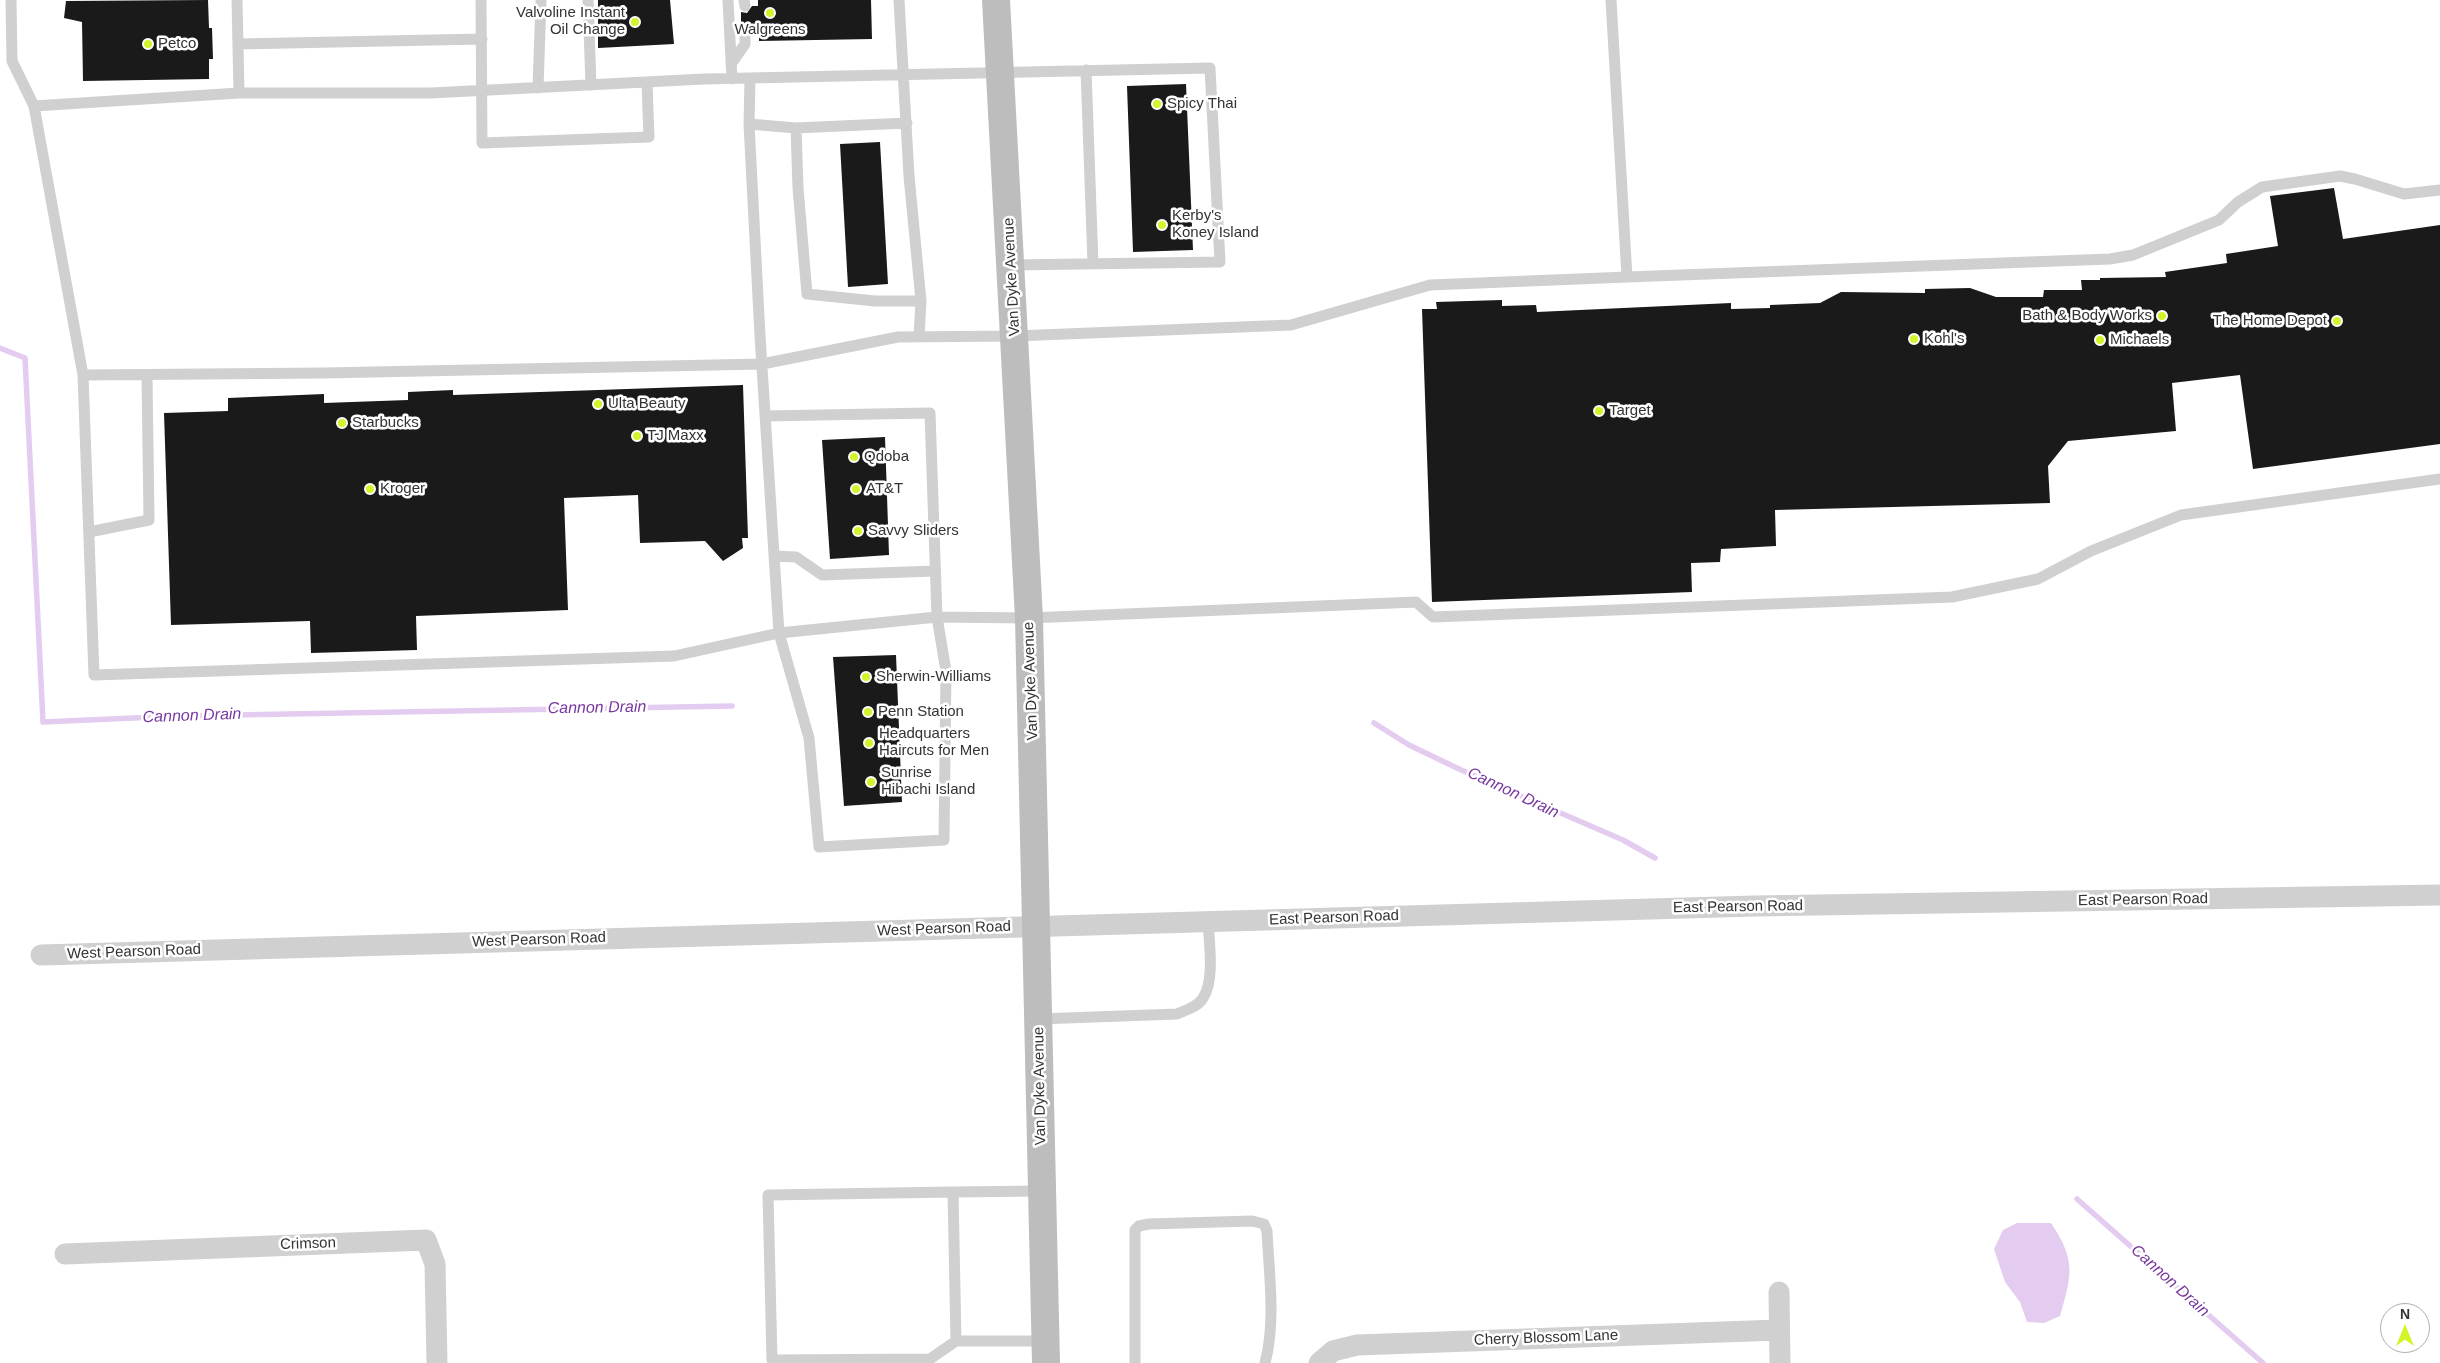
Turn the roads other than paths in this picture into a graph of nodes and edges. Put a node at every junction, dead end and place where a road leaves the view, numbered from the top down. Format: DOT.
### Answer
graph roads {
  1 [pos="11,0"];
  2 [pos="237,0"];
  3 [pos="481,0"];
  4 [pos="541,0"];
  5 [pos="588,0"];
  6 [pos="728,0"];
  7 [pos="899,0"];
  8 [pos="996,0"];
  9 [pos="1611,0"];
  10 [pos="745,30"];
  11 [pos="482,39"];
  12 [pos="238,44"];
  13 [pos="731,64"];
  14 [pos="1086,70"];
  15 [pos="1000,72"];
  16 [pos="902,74"];
  17 [pos="732,79"];
  18 [pos="750,79"];
  19 [pos="647,83"];
  20 [pos="591,85"];
  21 [pos="538,88"];
  22 [pos="483,90"];
  23 [pos="240,94"];
  24 [pos="34,106"];
  25 [pos="907,123"];
  26 [pos="749,124"];
  27 [pos="796,128"];
  28 [pos="2440,190"];
  29 [pos="1093,264"];
  30 [pos="1011,266"];
  31 [pos="1627,277"];
  32 [pos="922,301"];
  33 [pos="1015,336"];
  34 [pos="919,337"];
  35 [pos="762,364"];
  36 [pos="83,375"];
  37 [pos="147,375"];
  38 [pos="765,416"];
  39 [pos="2440,479"];
  40 [pos="88,532"];
  41 [pos="774,556"];
  42 [pos="936,571"];
  43 [pos="937,618"];
  44 [pos="1029,618"];
  45 [pos="779,633"];
  46 [pos="2440,895"];
  47 [pos="1208,921"];
  48 [pos="1037,926"];
  49 [pos="41,955"];
  50 [pos="1039,1020"];
  51 [pos="1043,1191"];
  52 [pos="953,1192"];
  53 [pos="65,1254"];
  54 [pos="1779,1292"];
  55 [pos="1779,1330"];
  56 [pos="956,1341"];
  57 [pos="1046,1352"];
  58 [pos="437,1363"];
  59 [pos="1135,1363"];
  60 [pos="1265,1363"];
  61 [pos="1319,1363"];
  62 [pos="1780,1363"];
  1 -- 24 [label="lane"];
  2 -- 12 [label="lane"];
  3 -- 11 [label="lane"];
  4 -- 21 [label="lane"];
  5 -- 20 [label="lane"];
  6 -- 13 [label="lane"];
  7 -- 16 [label="lane"];
  8 -- 15 [label="main road, Van Dyke Avenue"];
  9 -- 31 [label="lane"];
  10 -- 13 [label="lane"];
  11 -- 12 [label="lane"];
  11 -- 22 [label="lane"];
  12 -- 23 [label="lane"];
  13 -- 17 [label="lane"];
  14 -- 15 [label="lane"];
  14 -- 29 [label="lane"];
  14 -- 29 [label="lane"];
  15 -- 16 [label="lane"];
  15 -- 30 [label="main road, Van Dyke Avenue"];
  16 -- 18 [label="lane"];
  16 -- 25 [label="lane"];
  17 -- 18 [label="lane"];
  17 -- 19 [label="lane"];
  18 -- 26 [label="lane"];
  19 -- 20 [label="lane"];
  19 -- 22 [label="lane"];
  20 -- 21 [label="lane"];
  21 -- 22 [label="lane"];
  22 -- 23 [label="lane"];
  23 -- 24 [label="lane"];
  24 -- 36 [label="lane"];
  25 -- 27 [label="lane"];
  25 -- 32 [label="lane"];
  26 -- 27 [label="lane"];
  26 -- 35 [label="lane"];
  27 -- 32 [label="lane"];
  28 -- 31 [label="lane"];
  29 -- 30 [label="lane"];
  30 -- 33 [label="main road, Van Dyke Avenue"];
  31 -- 33 [label="lane"];
  32 -- 34 [label="lane"];
  33 -- 34 [label="lane"];
  33 -- 44 [label="main road, Van Dyke Avenue"];
  34 -- 35 [label="lane"];
  35 -- 37 [label="lane"];
  35 -- 38 [label="lane"];
  36 -- 37 [label="lane"];
  36 -- 40 [label="lane"];
  37 -- 40 [label="lane"];
  38 -- 41 [label="lane"];
  38 -- 42 [label="lane"];
  39 -- 44 [label="lane"];
  40 -- 45 [label="lane"];
  41 -- 42 [label="lane"];
  41 -- 45 [label="lane"];
  42 -- 43 [label="lane"];
  43 -- 44 [label="lane"];
  43 -- 45 [label="lane"];
  43 -- 45 [label="lane"];
  44 -- 48 [label="main road, Van Dyke Avenue"];
  46 -- 47 [label="street, East Pearson Road"];
  47 -- 48 [label="street, East Pearson Road"];
  47 -- 50 [label="lane"];
  48 -- 49 [label="street, West Pearson Road"];
  48 -- 50 [label="main road, Van Dyke Avenue"];
  50 -- 51 [label="main road, Van Dyke Avenue"];
  51 -- 52 [label="lane"];
  51 -- 57 [label="main road, Van Dyke Avenue"];
  52 -- 56 [label="lane"];
  52 -- 56 [label="lane"];
  53 -- 58 [label="street, Crimson"];
  54 -- 55 [label="street"];
  55 -- 61 [label="street, Cherry Blossom Lane"];
  55 -- 62 [label="street"];
  56 -- 57 [label="lane"];
  59 -- 60 [label="lane"];
}
